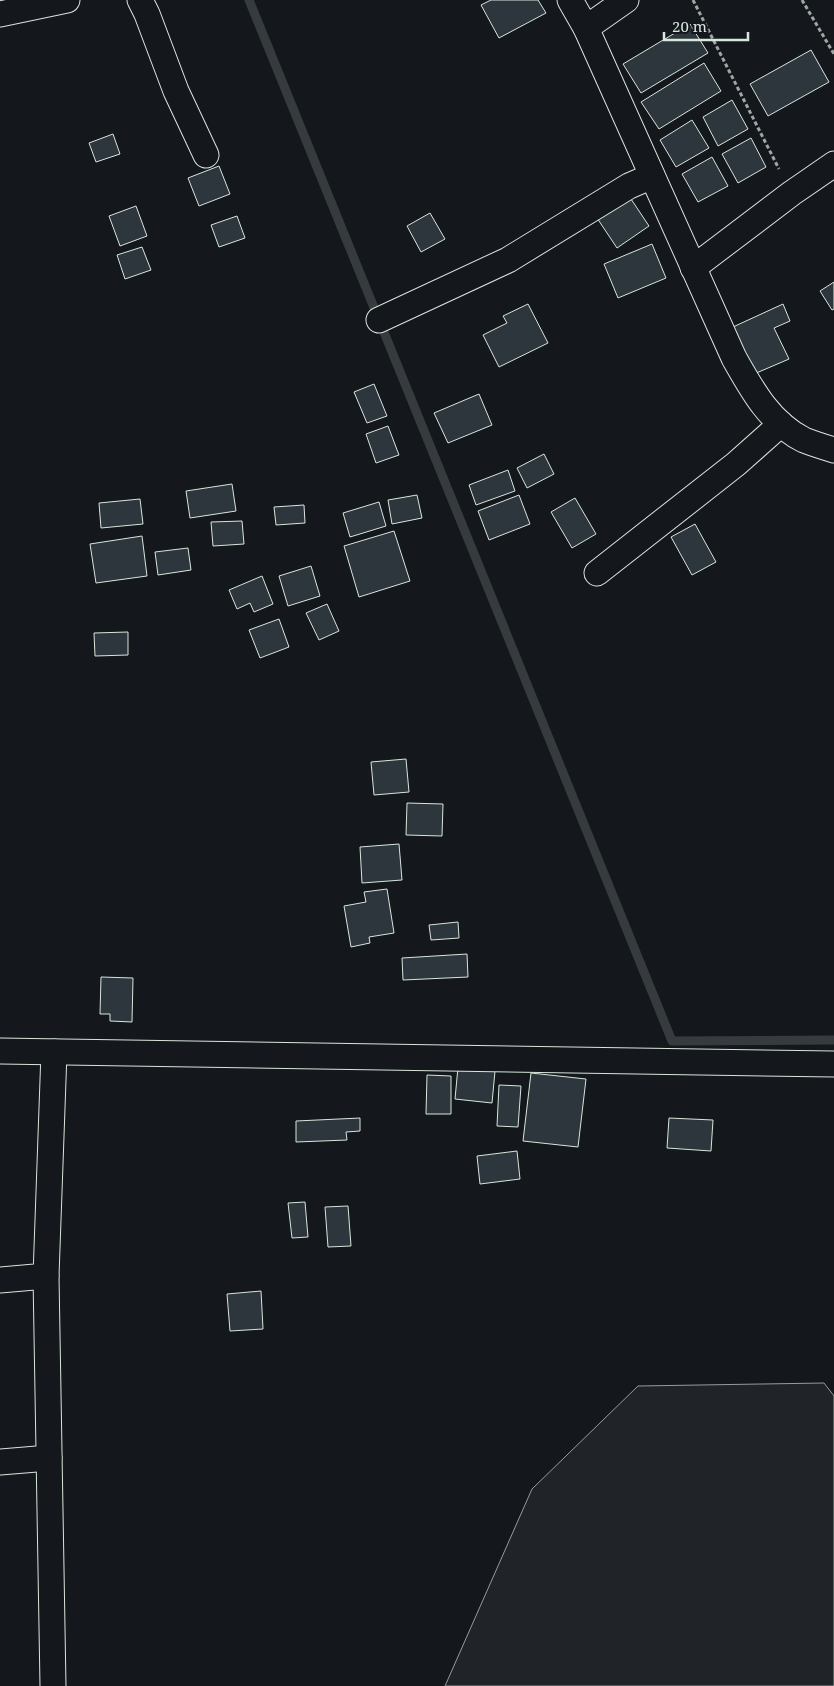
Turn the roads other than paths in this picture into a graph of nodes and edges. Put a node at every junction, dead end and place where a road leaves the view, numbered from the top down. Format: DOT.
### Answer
graph roads {
  1 [pos="67,0"];
  2 [pos="140,0"];
  3 [pos="570,0"];
  4 [pos="626,0"];
  5 [pos="0,14"];
  6 [pos="586,28"];
  7 [pos="206,155"];
  8 [pos="834,164"];
  9 [pos="652,176"];
  10 [pos="693,268"];
  11 [pos="379,320"];
  12 [pos="781,424"];
  13 [pos="834,450"];
  14 [pos="597,572"];
  15 [pos="0,1051"];
  16 [pos="54,1052"];
  17 [pos="834,1064"];
  18 [pos="46,1276"];
  19 [pos="0,1280"];
  20 [pos="50,1458"];
  21 [pos="0,1462"];
  22 [pos="53,1686"];
  1 -- 5 [label="street"];
  2 -- 7 [label="street"];
  3 -- 6 [label="street"];
  4 -- 6 [label="street"];
  6 -- 9 [label="street"];
  8 -- 10 [label="street"];
  9 -- 10 [label="street"];
  9 -- 11 [label="street"];
  10 -- 12 [label="street"];
  12 -- 13 [label="street"];
  12 -- 14 [label="street"];
  15 -- 16 [label="street"];
  16 -- 17 [label="street"];
  16 -- 18 [label="street"];
  18 -- 19 [label="street"];
  18 -- 20 [label="street"];
  20 -- 21 [label="street"];
  20 -- 22 [label="street"];
}
